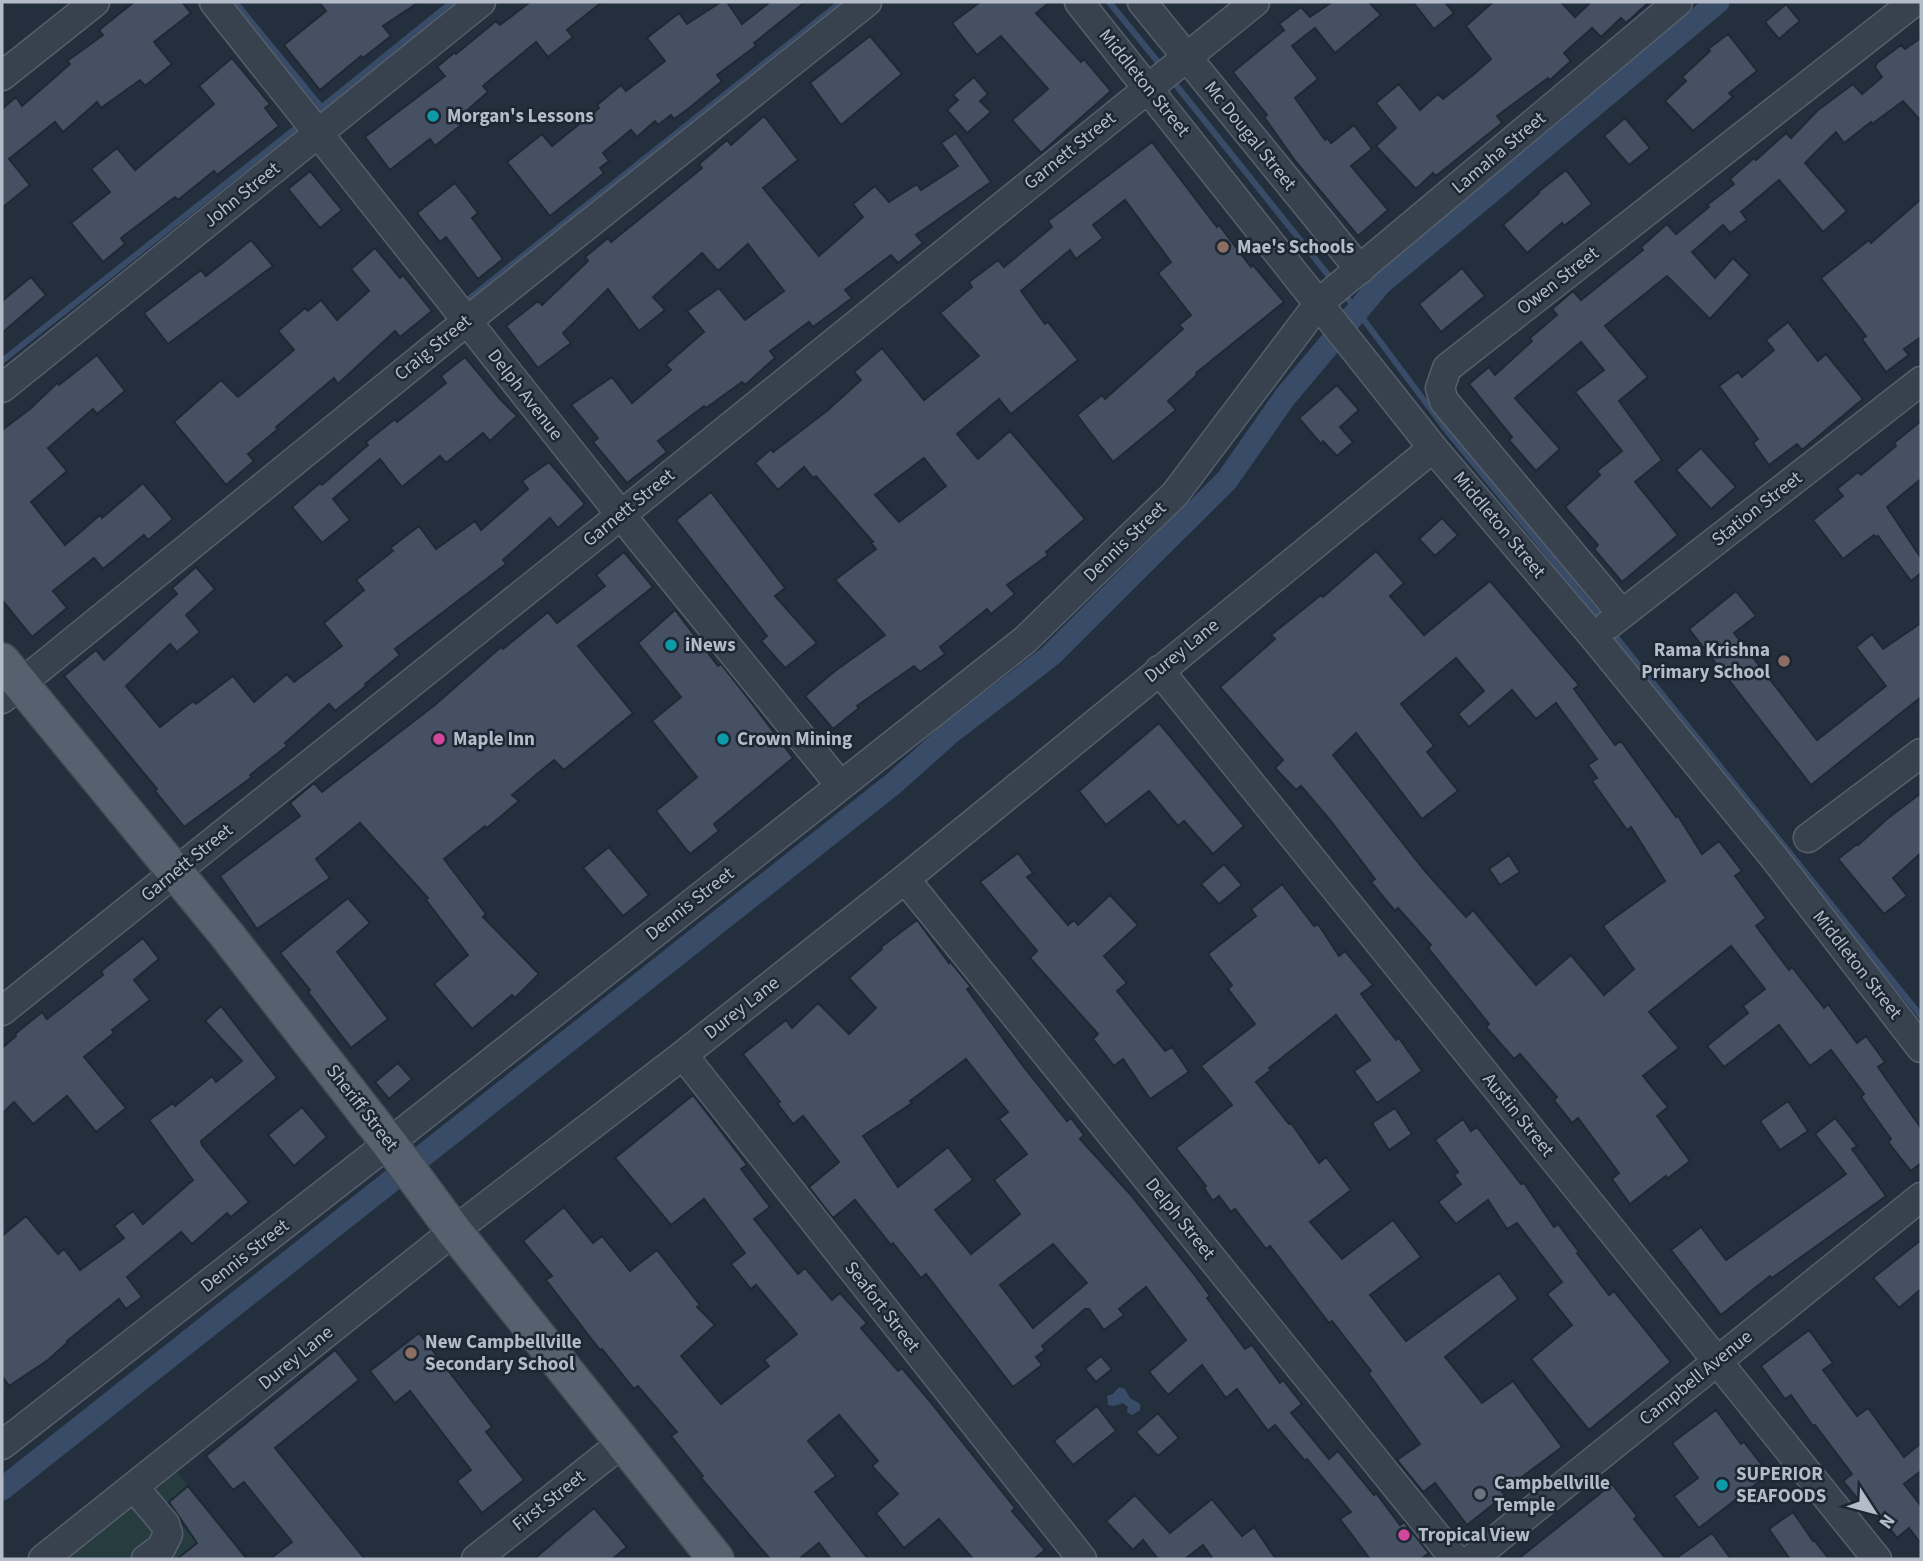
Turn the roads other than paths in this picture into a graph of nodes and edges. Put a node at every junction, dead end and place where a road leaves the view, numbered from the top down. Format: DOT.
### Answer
graph roads {
  1 [pos="95,2"];
  2 [pos="214,2"];
  3 [pos="481,2"];
  4 [pos="867,2"];
  5 [pos="1079,2"];
  6 [pos="1142,2"];
  7 [pos="1255,2"];
  8 [pos="1678,2"];
  9 [pos="1914,2"];
  10 [pos="1186,58"];
  11 [pos="2,76"];
  12 [pos="1147,88"];
  13 [pos="312,124"];
  14 [pos="1357,273"];
  15 [pos="1326,307"];
  16 [pos="467,321"];
  17 [pos="1921,382"];
  18 [pos="2,388"];
  19 [pos="1433,448"];
  20 [pos="621,515"];
  21 [pos="1622,614"];
  22 [pos="1594,636"];
  23 [pos="1159,670"];
  24 [pos="8,682"];
  25 [pos="1921,753"];
  26 [pos="840,785"];
  27 [pos="1808,838"];
  28 [pos="176,873"];
  29 [pos="905,878"];
  30 [pos="2,1011"];
  31 [pos="1921,1048"];
  32 [pos="683,1055"];
  33 [pos="389,1143"];
  34 [pos="1921,1198"];
  35 [pos="454,1231"];
  36 [pos="1717,1360"];
  37 [pos="622,1443"];
  38 [pos="2,1445"];
  39 [pos="134,1487"];
  40 [pos="43,1559"];
  41 [pos="146,1559"];
  42 [pos="476,1559"];
  43 [pos="716,1559"];
  44 [pos="1082,1559"];
  45 [pos="1455,1559"];
  46 [pos="1472,1559"];
  47 [pos="1877,1559"];
  1 -- 11 [label="street"];
  2 -- 13 [label="street, Delph Avenue"];
  3 -- 13 [label="street, John Street"];
  4 -- 16 [label="street, Craig Street"];
  5 -- 12 [label="street, Middleton Street"];
  6 -- 10 [label="street, Mc Dougal Street"];
  7 -- 10 [label="street, Garnett Street"];
  8 -- 14 [label="street, Lamaha Street"];
  9 -- 21 [label="street, Owen Street"];
  10 -- 12 [label="street, Garnett Street"];
  10 -- 14 [label="street, Mc Dougal Street"];
  12 -- 15 [label="street, Middleton Street"];
  12 -- 20 [label="street, Garnett Street"];
  13 -- 16 [label="street, Delph Avenue"];
  13 -- 18 [label="street, John Street"];
  14 -- 15 [label="street, Lamaha Street"];
  15 -- 19 [label="street, Middleton Street"];
  15 -- 26 [label="street, Dennis Street"];
  16 -- 20 [label="street, Delph Avenue"];
  16 -- 24 [label="street, Craig Street"];
  17 -- 21 [label="street, Station Street"];
  19 -- 22 [label="street, Middleton Street"];
  19 -- 23 [label="street, Durey Lane"];
  20 -- 26 [label="street, Delph Avenue"];
  20 -- 28 [label="street, Garnett Street"];
  21 -- 22 [label="street, Station Street"];
  22 -- 31 [label="street, Middleton Street"];
  23 -- 29 [label="street, Durey Lane"];
  23 -- 36 [label="street, Austin Street"];
  24 -- 28 [label="main road, Sheriff Street"];
  25 -- 27 [label="street"];
  26 -- 33 [label="street, Dennis Street"];
  28 -- 30 [label="street, Garnett Street"];
  28 -- 33 [label="main road, Sheriff Street"];
  29 -- 32 [label="street, Durey Lane"];
  29 -- 45 [label="street, Delph Street"];
  32 -- 35 [label="street, Durey Lane"];
  32 -- 44 [label="street, Seafort Street"];
  33 -- 35 [label="main road, Sheriff Street"];
  33 -- 38 [label="street, Dennis Street"];
  34 -- 36 [label="street, Campbell Avenue"];
  35 -- 37 [label="main road, Sheriff Street"];
  35 -- 39 [label="street, Durey Lane"];
  36 -- 46 [label="street, Campbell Avenue"];
  36 -- 47 [label="street, Austin Street"];
  37 -- 42 [label="street, First Street"];
  37 -- 43 [label="main road, Sheriff Street"];
  39 -- 40 [label="street, Durey Lane"];
  39 -- 41 [label="street"];
}
